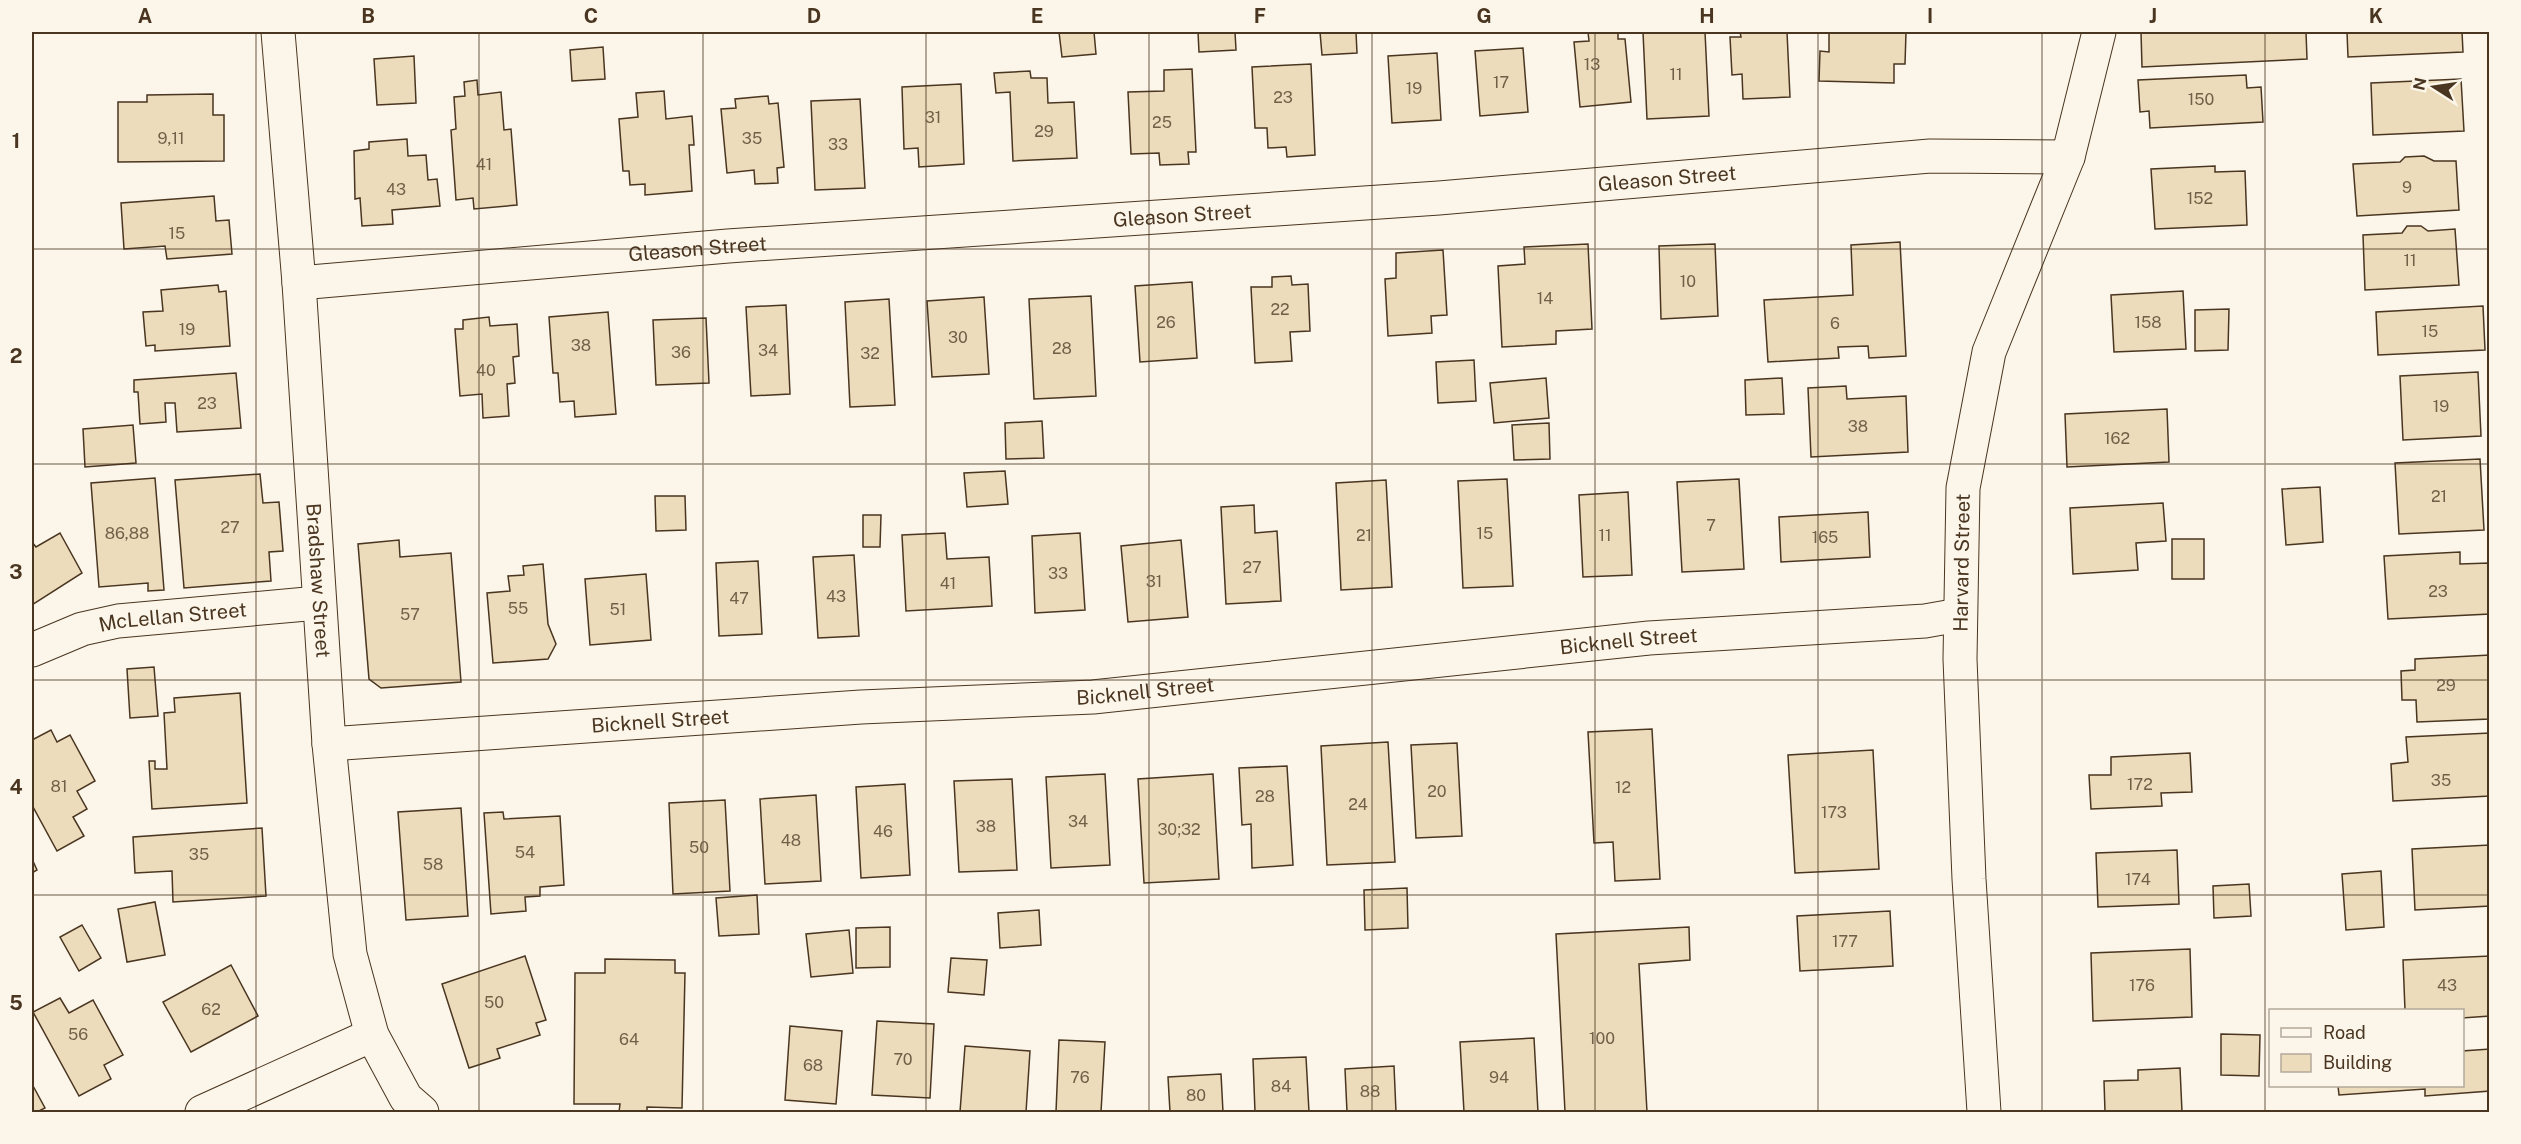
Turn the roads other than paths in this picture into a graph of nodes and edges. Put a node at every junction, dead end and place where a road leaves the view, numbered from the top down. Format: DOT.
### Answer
graph roads {
  1 [pos="278,32"];
  2 [pos="2099,32"];
  3 [pos="2068,157"];
  4 [pos="299,283"];
  5 [pos="318,603"];
  6 [pos="1959,615"];
  7 [pos="32,650"];
  8 [pos="329,744"];
  9 [pos="372,1035"];
  10 [pos="202,1113"];
  11 [pos="422,1113"];
  12 [pos="1984,1113"];
  1 -- 4 [label="street, Bradshaw Street"];
  2 -- 3 [label="street, Harvard Street"];
  3 -- 4 [label="street, Gleason Street"];
  3 -- 6 [label="street, Harvard Street"];
  4 -- 5 [label="street, Bradshaw Street"];
  5 -- 7 [label="street, McLellan Street"];
  5 -- 8 [label="street, Bradshaw Street"];
  6 -- 8 [label="street, Bicknell Street"];
  6 -- 12 [label="street, Harvard Street"];
  8 -- 9 [label="street, Bradshaw Street"];
  9 -- 10 [label="street"];
  9 -- 11 [label="street, Bradshaw Street"];
}
